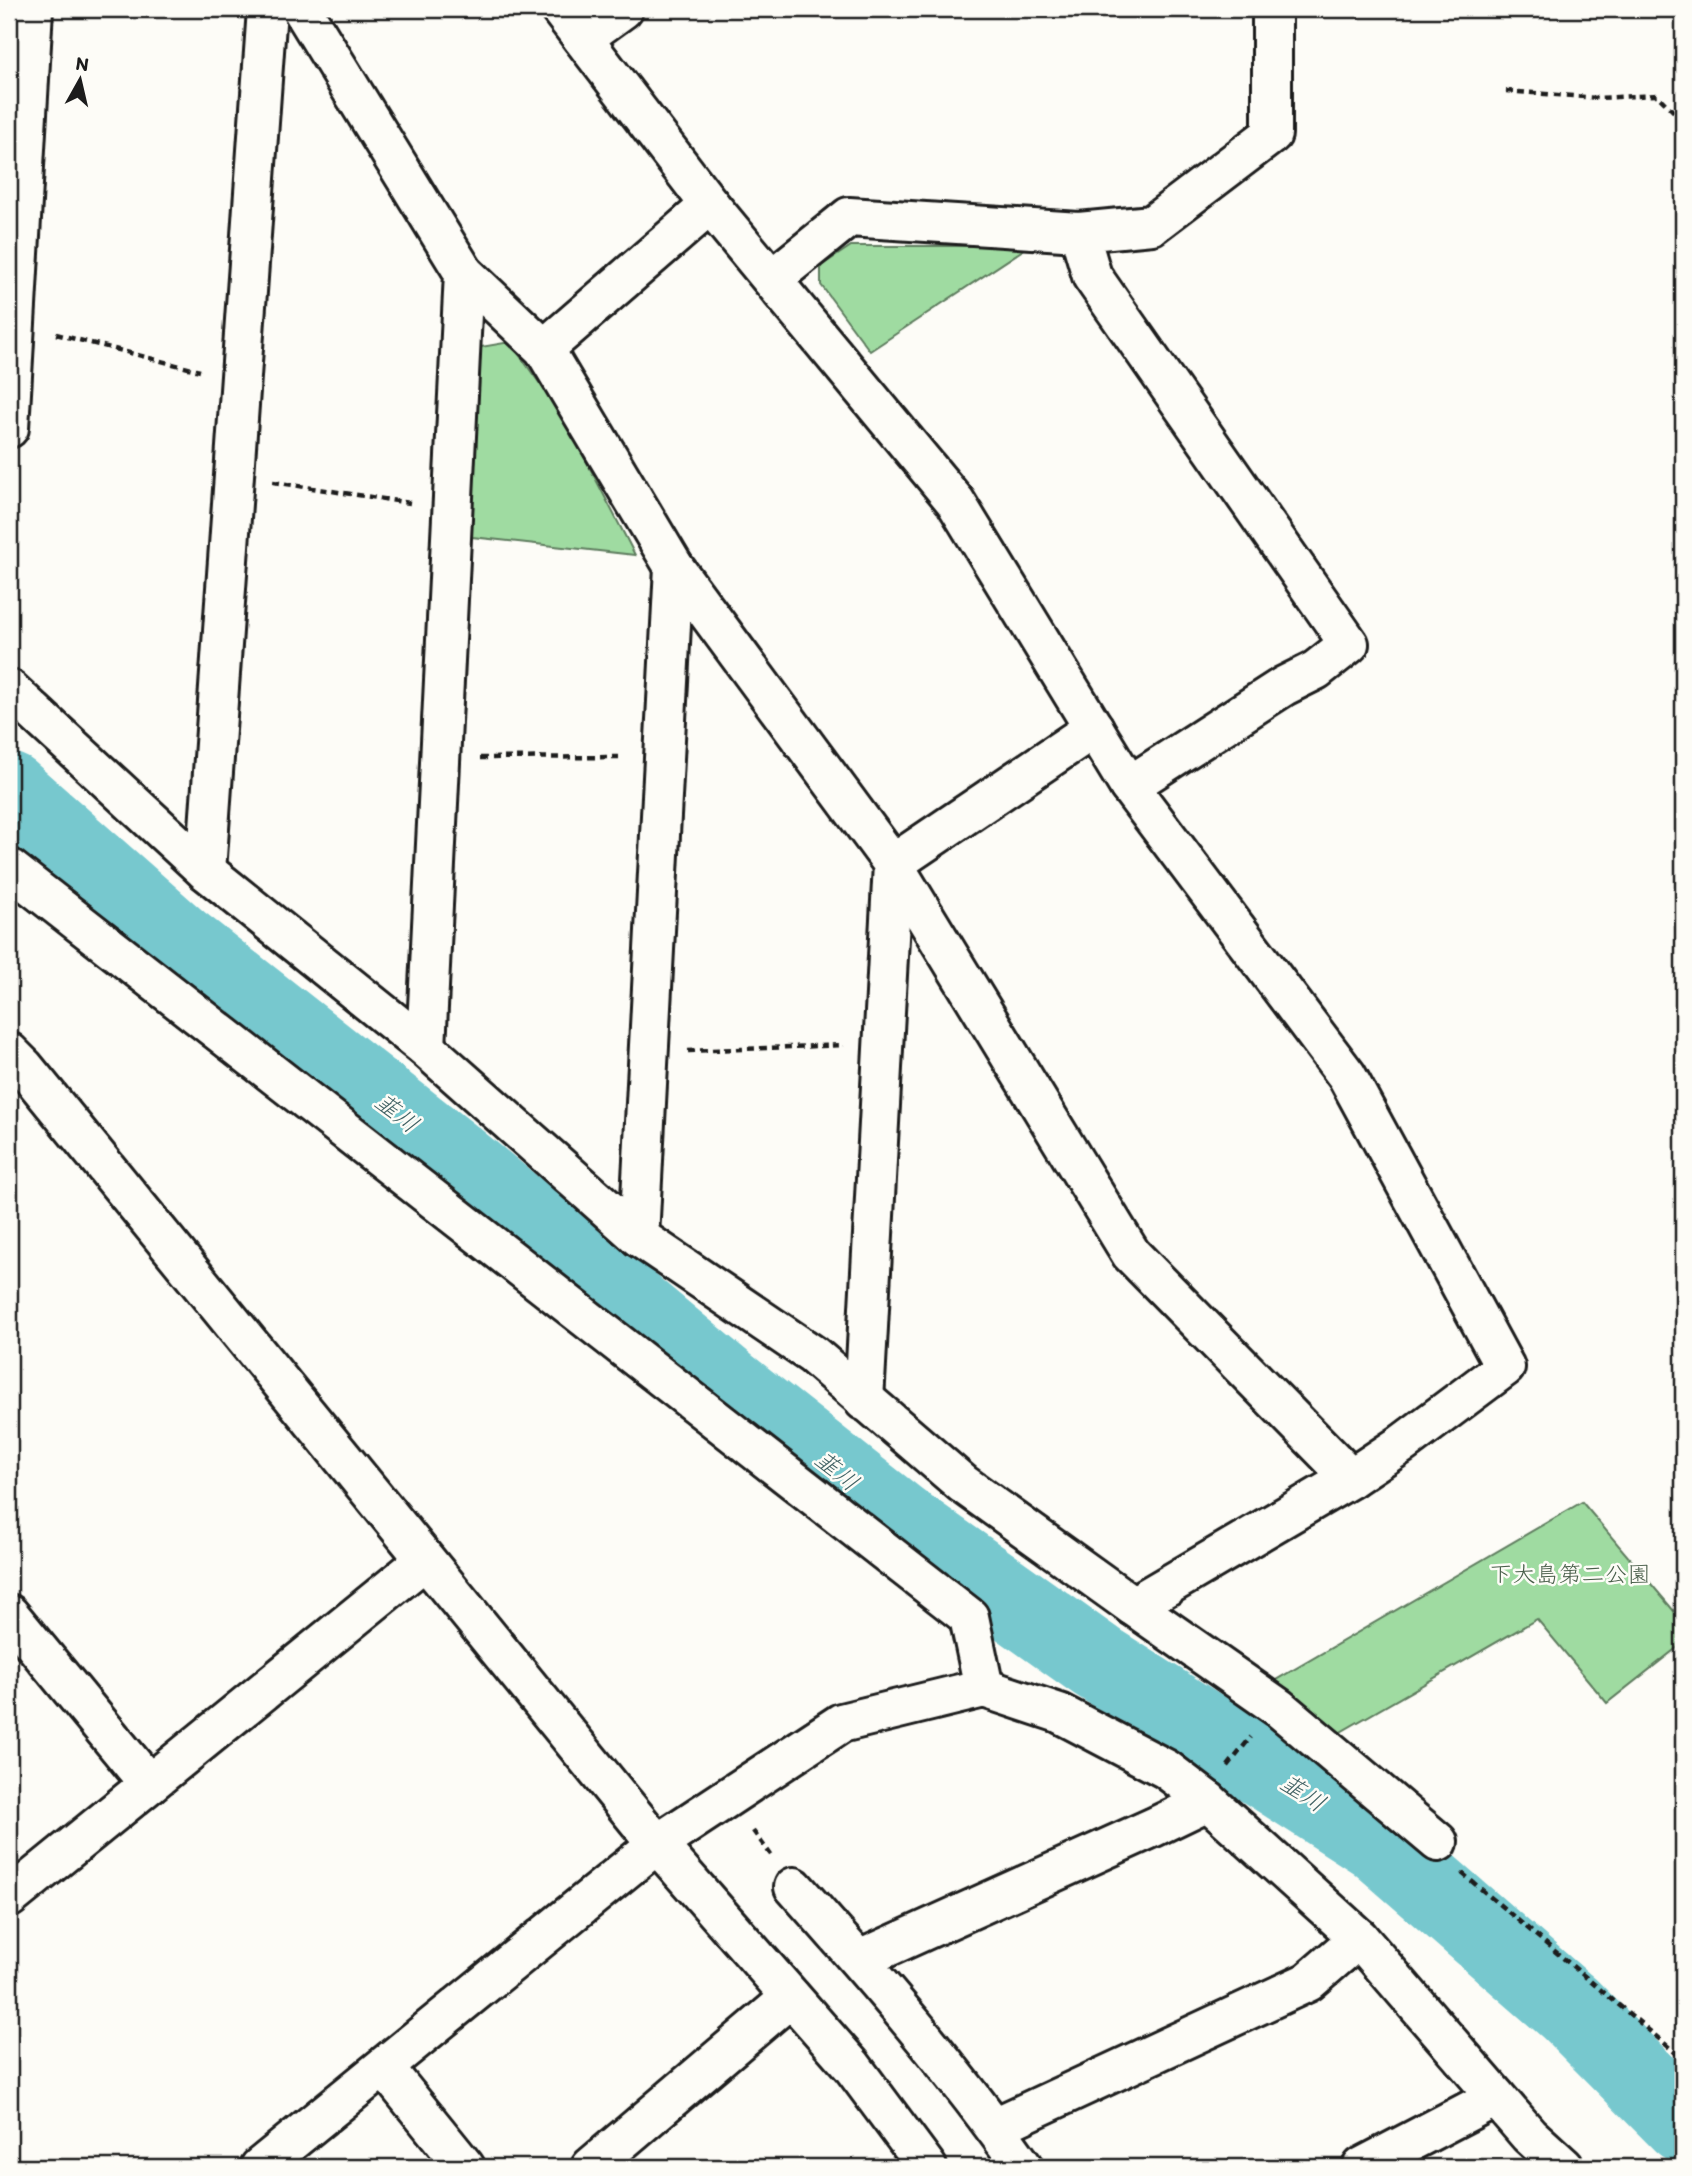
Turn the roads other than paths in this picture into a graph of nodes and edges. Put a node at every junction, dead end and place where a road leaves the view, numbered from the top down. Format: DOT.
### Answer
graph roads {
  1 [pos="33,9"];
  2 [pos="267,9"];
  3 [pos="302,9"];
  4 [pos="623,9"];
  5 [pos="1272,9"];
  6 [pos="572,24"];
  7 [pos="710,205"];
  8 [pos="1079,232"];
  9 [pos="464,273"];
  10 [pos="772,279"];
  11 [pos="544,349"];
  12 [pos="9,428"];
  13 [pos="674,567"];
  14 [pos="9,689"];
  15 [pos="1094,728"];
  16 [pos="1129,786"];
  17 [pos="893,864"];
  18 [pos="9,868"];
  19 [pos="206,871"];
  20 [pos="426,1048"];
  21 [pos="9,1052"];
  22 [pos="639,1237"];
  23 [pos="864,1401"];
  24 [pos="1351,1478"];
  25 [pos="425,1560"];
  26 [pos="1133,1606"];
  27 [pos="9,1614"];
  28 [pos="984,1688"];
  29 [pos="149,1784"];
  30 [pos="1206,1799"];
  31 [pos="1438,1842"];
  32 [pos="657,1844"];
  33 [pos="794,1887"];
  34 [pos="9,1898"];
  35 [pos="1359,1938"];
  36 [pos="859,1960"];
  37 [pos="791,1997"];
  38 [pos="384,2067"];
  39 [pos="1496,2097"];
  40 [pos="995,2127"];
  41 [pos="919,2164"];
  42 [pos="260,2167"];
  43 [pos="465,2167"];
  44 [pos="591,2167"];
  45 [pos="1023,2167"];
  46 [pos="1362,2167"];
  47 [pos="1564,2167"];
  1 -- 12 [label="street"];
  2 -- 19 [label="street"];
  3 -- 9 [label="street"];
  4 -- 6 [label="street"];
  5 -- 8 [label="street"];
  6 -- 7 [label="street"];
  7 -- 10 [label="street"];
  7 -- 11 [label="street"];
  8 -- 10 [label="street"];
  8 -- 16 [label="street"];
  9 -- 11 [label="street"];
  9 -- 20 [label="street"];
  10 -- 15 [label="street"];
  11 -- 13 [label="street"];
  13 -- 17 [label="street"];
  13 -- 22 [label="street"];
  14 -- 19 [label="street"];
  15 -- 16 [label="street"];
  15 -- 17 [label="street"];
  16 -- 24 [label="street"];
  17 -- 23 [label="street"];
  17 -- 24 [label="street"];
  18 -- 28 [label="street"];
  19 -- 20 [label="street"];
  20 -- 22 [label="street"];
  21 -- 25 [label="street"];
  22 -- 23 [label="street"];
  23 -- 26 [label="street"];
  24 -- 26 [label="street"];
  25 -- 29 [label="street"];
  25 -- 32 [label="street"];
  26 -- 31 [label="street"];
  27 -- 29 [label="street"];
  28 -- 30 [label="street"];
  28 -- 32 [label="street"];
  29 -- 34 [label="street"];
  30 -- 35 [label="street"];
  30 -- 36 [label="street"];
  32 -- 37 [label="street"];
  32 -- 38 [label="street"];
  33 -- 36 [label="street"];
  35 -- 39 [label="street"];
  35 -- 40 [label="street"];
  36 -- 40 [label="street"];
  37 -- 41 [label="street"];
  37 -- 44 [label="street"];
  38 -- 42 [label="street"];
  38 -- 43 [label="street"];
  39 -- 46 [label="street"];
  39 -- 47 [label="street"];
  40 -- 45 [label="street"];
}
